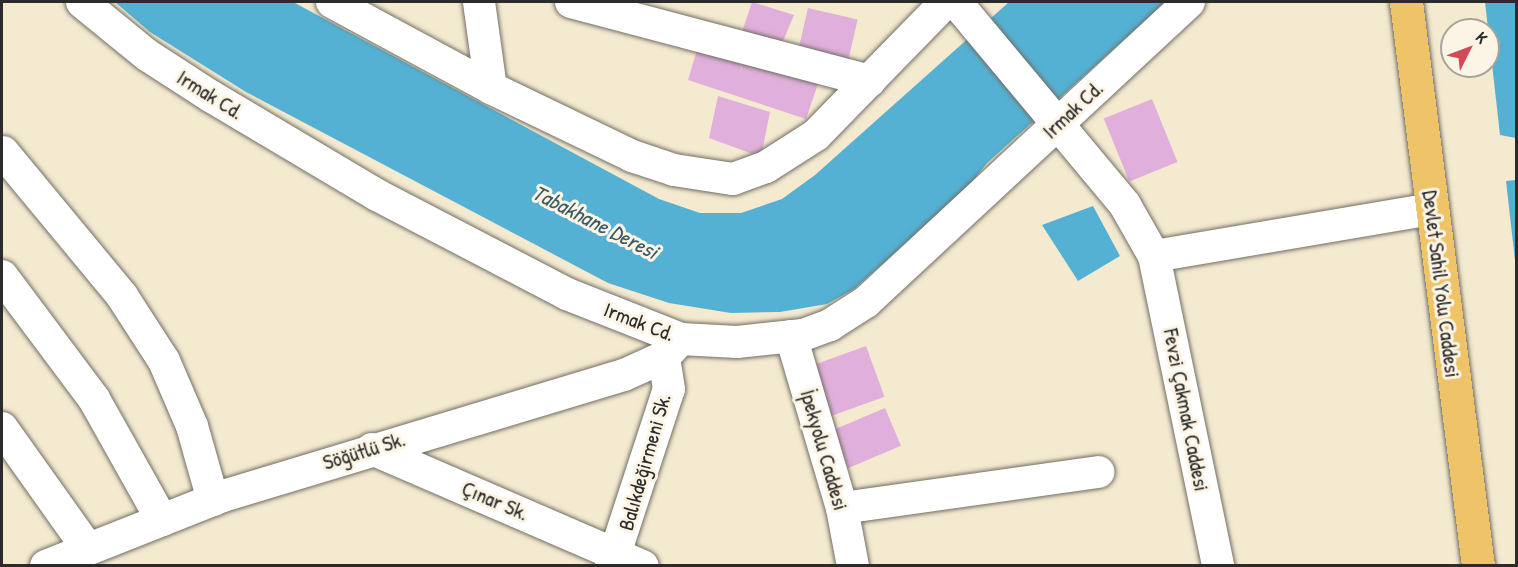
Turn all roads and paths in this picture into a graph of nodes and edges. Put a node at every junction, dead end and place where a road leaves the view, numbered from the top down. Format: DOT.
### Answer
graph roads {
  1 [pos="82,2"];
  2 [pos="332,2"];
  3 [pos="479,2"];
  4 [pos="571,2"];
  5 [pos="1189,2"];
  6 [pos="1390,2"];
  7 [pos="1406,2"];
  8 [pos="956,6"];
  9 [pos="870,81"];
  10 [pos="491,88"];
  11 [pos="1054,116"];
  12 [pos="3,152"];
  13 [pos="1423,211"];
  14 [pos="1154,256"];
  15 [pos="2,276"];
  16 [pos="791,336"];
  17 [pos="672,348"];
  18 [pos="2,428"];
  19 [pos="372,448"];
  20 [pos="1098,472"];
  21 [pos="213,500"];
  22 [pos="842,508"];
  23 [pos="162,520"];
  24 [pos="88,549"];
  25 [pos="624,561"];
  26 [pos="46,566"];
  27 [pos="853,566"];
  28 [pos="1218,566"];
  29 [pos="1461,566"];
  30 [pos="1478,566"];
  1 -- 17 [label="street, Irmak Cd."];
  2 -- 10 [label="street"];
  3 -- 10 [label="street"];
  4 -- 9 [label="street"];
  5 -- 11 [label="street, Irmak Cd."];
  6 -- 13 [label="main road, Devlet Sahil Yolu Caddesi"];
  7 -- 13 [label="main road, Devlet Sahil Yolu Caddesi"];
  8 -- 9 [label="street"];
  8 -- 11 [label="street, Fevzi Çakmak Caddesi"];
  9 -- 10 [label="street"];
  11 -- 14 [label="street, Fevzi Çakmak Caddesi"];
  11 -- 16 [label="street, Irmak Cd."];
  12 -- 21 [label="street"];
  13 -- 14 [label="street"];
  13 -- 29 [label="main road, Devlet Sahil Yolu Caddesi"];
  13 -- 30 [label="main road, Devlet Sahil Yolu Caddesi"];
  14 -- 28 [label="street, Fevzi Çakmak Caddesi"];
  15 -- 23 [label="street"];
  16 -- 17 [label="street, Irmak Cd."];
  16 -- 22 [label="street, İpekyolu Caddesi"];
  17 -- 19 [label="street, Söğütlü Sk."];
  17 -- 25 [label="street, Balıkdeğirmeni Sk."];
  18 -- 24 [label="street"];
  19 -- 21 [label="street, Söğütlü Sk."];
  19 -- 25 [label="street, Çınar Sk."];
  20 -- 22 [label="street"];
  21 -- 23 [label="street, Söğütlü Sk."];
  22 -- 27 [label="street, İpekyolu Caddesi"];
  23 -- 24 [label="street, Söğütlü Sk."];
  24 -- 26 [label="street, Söğütlü Sk."];
}
